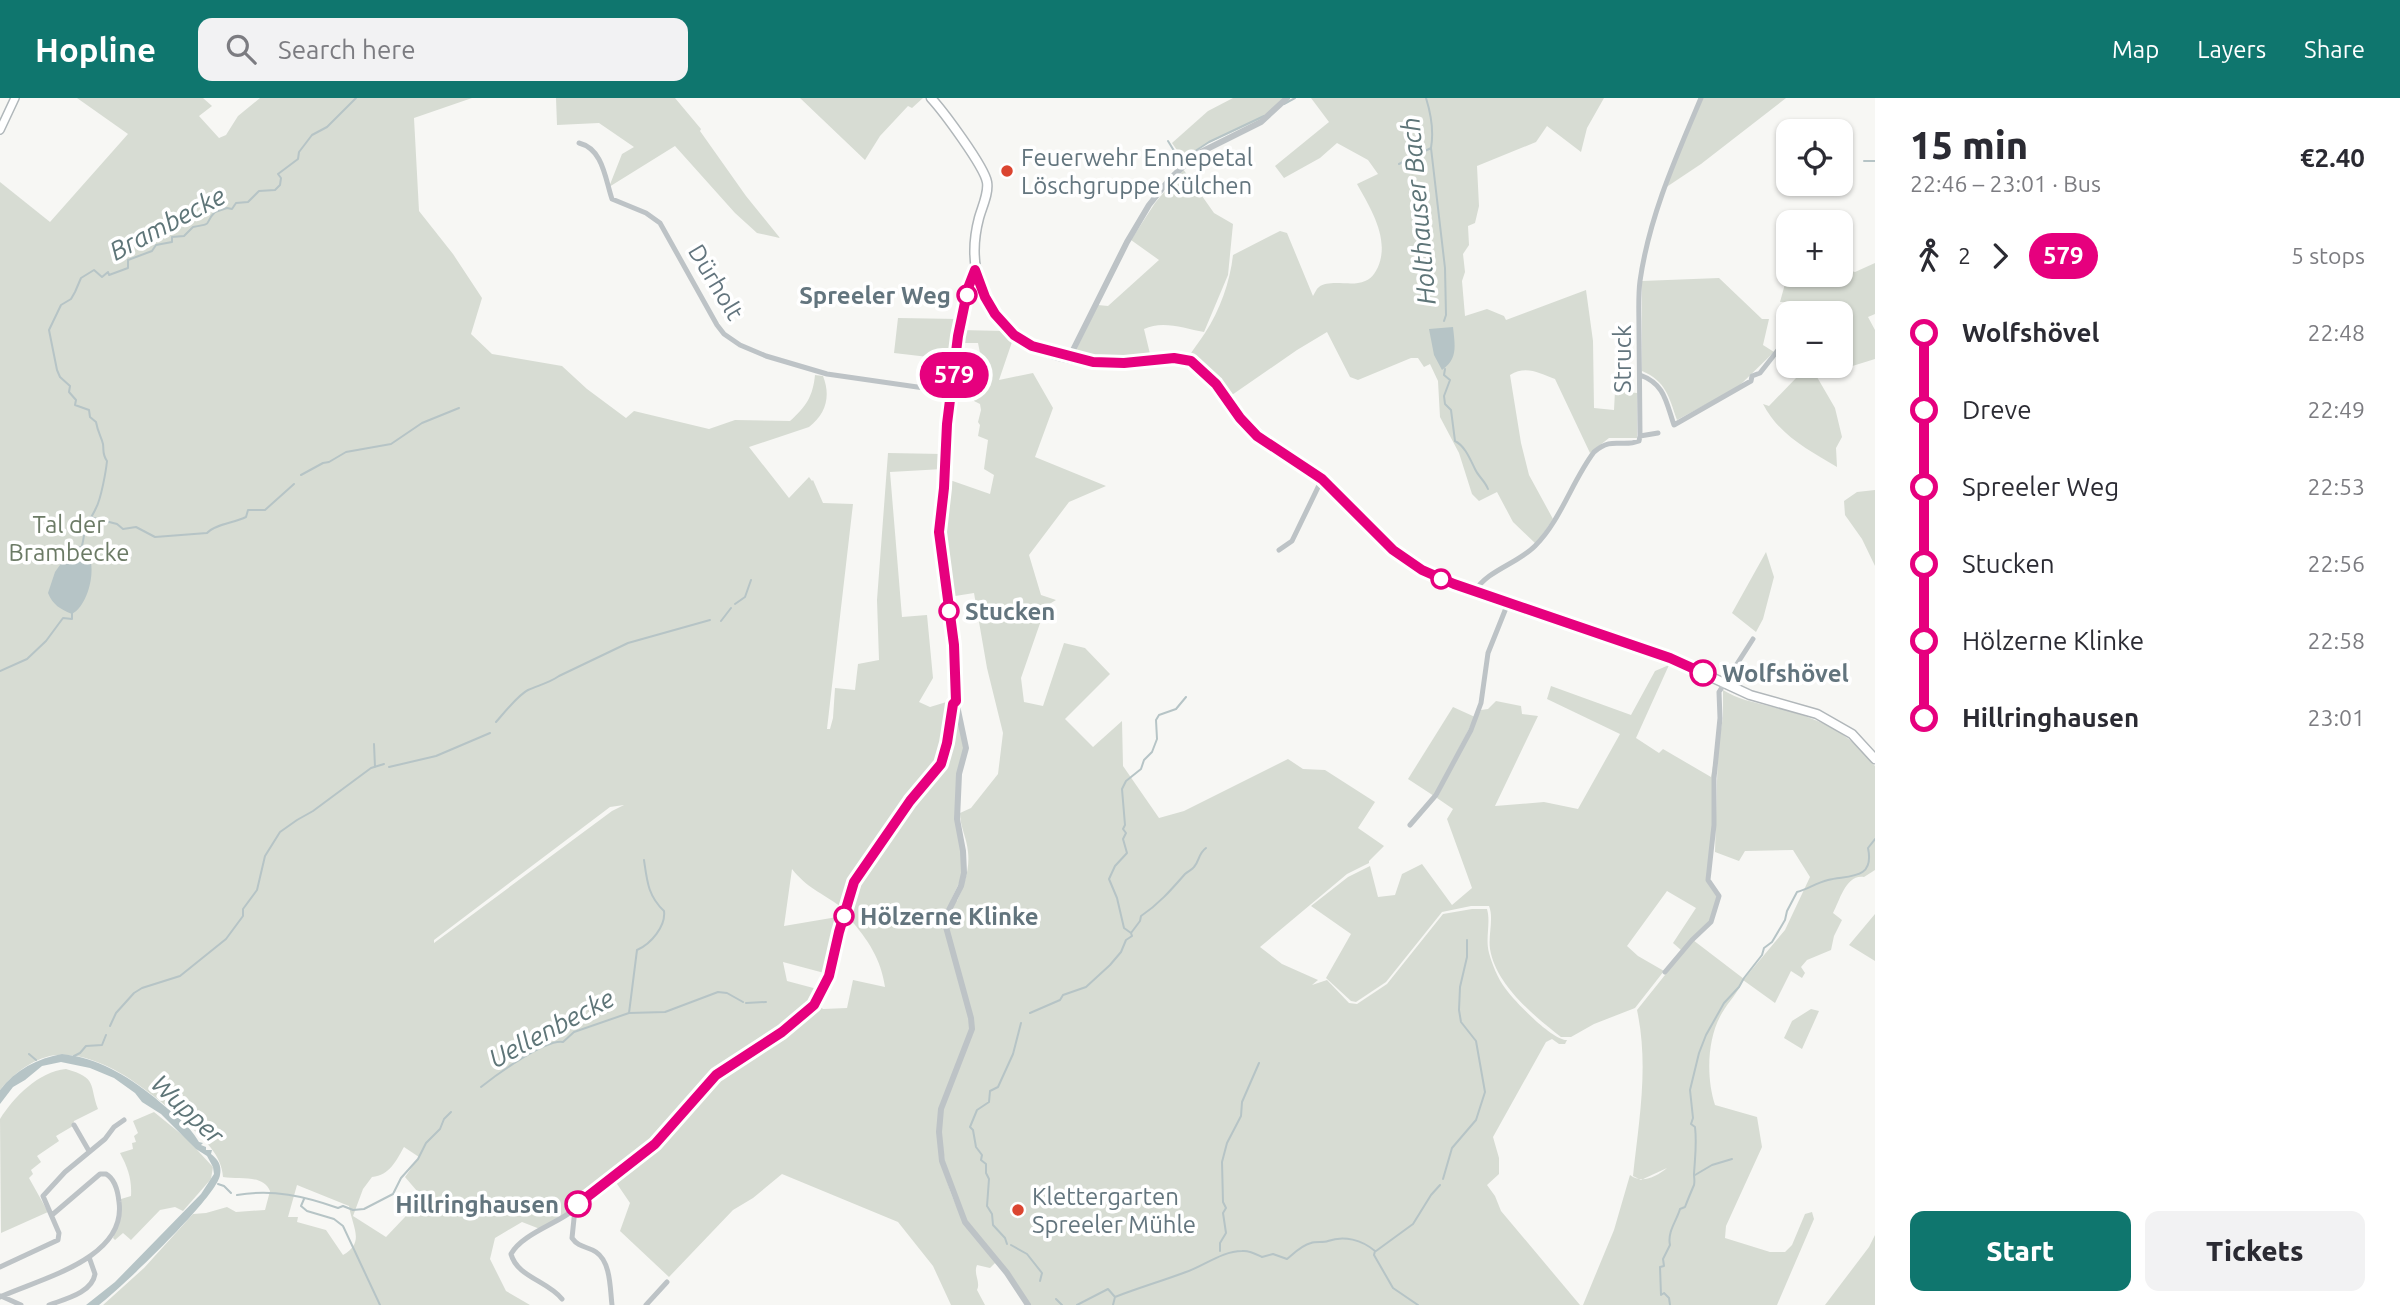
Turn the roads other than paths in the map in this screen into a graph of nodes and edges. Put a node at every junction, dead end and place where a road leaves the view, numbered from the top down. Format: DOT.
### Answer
graph roads {
  1 [pos="15,98"];
  2 [pos="931,98"];
  3 [pos="1287,98"];
  4 [pos="1701,98"];
  5 [pos="0,130"];
  6 [pos="579,143"];
  7 [pos="975,270"];
  8 [pos="1776,353"];
  9 [pos="1069,358"];
  10 [pos="1640,375"];
  11 [pos="952,392"];
  12 [pos="1658,433"];
  13 [pos="1640,436"];
  14 [pos="1322,479"];
  15 [pos="1279,550"];
  16 [pos="1475,591"];
  17 [pos="1508,603"];
  18 [pos="1753,639"];
  19 [pos="1723,684"];
  20 [pos="956,701"];
  21 [pos="1875,759"];
  22 [pos="1410,825"];
  23 [pos="1665,972"];
  24 [pos="124,1120"];
  25 [pos="74,1125"];
  26 [pos="89,1151"];
  27 [pos="575,1209"];
  28 [pos="52,1215"];
  29 [pos="89,1257"];
  30 [pos="0,1267"];
  31 [pos="667,1282"];
  32 [pos="1,1297"];
  33 [pos="562,1298"];
  34 [pos="21,1305"];
  35 [pos="49,1305"];
  36 [pos="612,1305"];
  37 [pos="646,1305"];
  38 [pos="1028,1305"];
  1 -- 5 [label="main road"];
  2 -- 7 [label="main road"];
  3 -- 9 [label="street"];
  4 -- 10 [label="street, Struck"];
  6 -- 11 [label="street, Dürholt"];
  7 -- 9 [label="main road"];
  7 -- 11 [label="street"];
  8 -- 10 [label="street"];
  9 -- 14 [label="main road"];
  10 -- 13 [label="street, Struck"];
  11 -- 20 [label="street"];
  12 -- 13 [label="street"];
  13 -- 16 [label="street"];
  14 -- 15 [label="street"];
  14 -- 16 [label="main road"];
  16 -- 17 [label="main road"];
  17 -- 19 [label="main road"];
  17 -- 22 [label="street"];
  18 -- 19 [label="street"];
  19 -- 21 [label="main road"];
  19 -- 23 [label="street"];
  20 -- 27 [label="street"];
  20 -- 38 [label="street"];
  24 -- 26 [label="street"];
  25 -- 26 [label="street"];
  26 -- 28 [label="street"];
  27 -- 33 [label="street"];
  27 -- 36 [label="street"];
  28 -- 29 [label="street"];
  28 -- 30 [label="street"];
  29 -- 32 [label="street"];
  29 -- 35 [label="street"];
  31 -- 37 [label="street"];
  32 -- 34 [label="street"];
}
